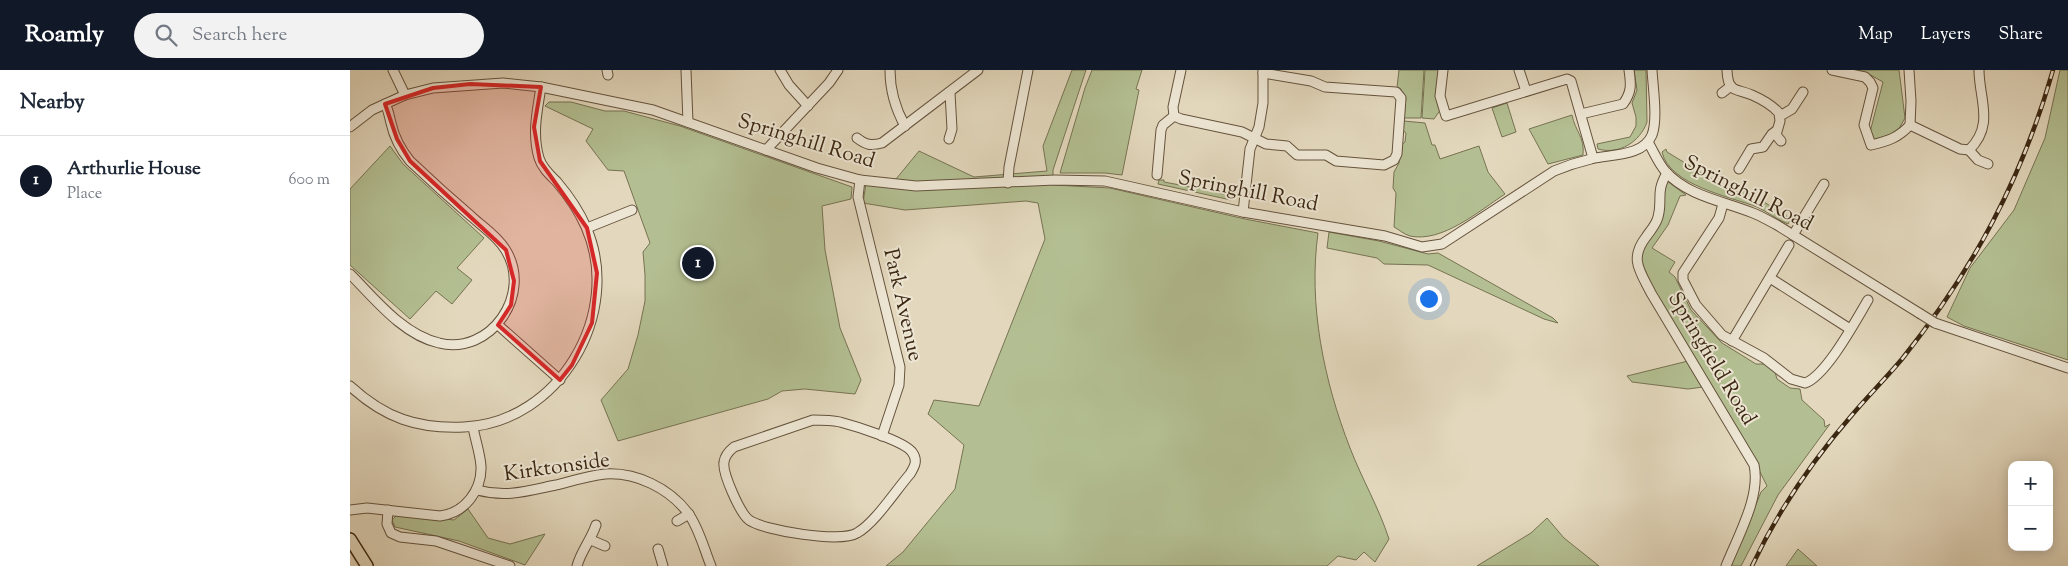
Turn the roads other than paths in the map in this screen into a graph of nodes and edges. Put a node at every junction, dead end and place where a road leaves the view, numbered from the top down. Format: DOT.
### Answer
graph roads {
  1 [pos="393,70"];
  2 [pos="686,70"];
  3 [pos="780,70"];
  4 [pos="838,70"];
  5 [pos="890,70"];
  6 [pos="978,70"];
  7 [pos="1028,70"];
  8 [pos="1180,70"];
  9 [pos="1443,70"];
  10 [pos="1519,70"];
  11 [pos="1629,70"];
  12 [pos="1652,70"];
  13 [pos="1728,70"];
  14 [pos="1832,70"];
  15 [pos="1909,70"];
  16 [pos="1980,70"];
  17 [pos="1263,72"];
  18 [pos="1731,86"];
  19 [pos="541,87"];
  20 [pos="1526,91"];
  21 [pos="1803,92"];
  22 [pos="950,93"];
  23 [pos="1722,93"];
  24 [pos="405,95"];
  25 [pos="385,104"];
  26 [pos="808,106"];
  27 [pos="1581,114"];
  28 [pos="1174,116"];
  29 [pos="1780,116"];
  30 [pos="688,122"];
  31 [pos="1910,125"];
  32 [pos="905,126"];
  33 [pos="350,127"];
  34 [pos="1776,131"];
  35 [pos="1254,137"];
  36 [pos="857,138"];
  37 [pos="949,138"];
  38 [pos="1781,140"];
  39 [pos="1648,142"];
  40 [pos="766,150"];
  41 [pos="1969,150"];
  42 [pos="1593,158"];
  43 [pos="1988,164"];
  44 [pos="1739,169"];
  45 [pos="1667,173"];
  46 [pos="1157,175"];
  47 [pos="860,180"];
  48 [pos="1008,183"];
  49 [pos="1824,184"];
  50 [pos="1724,204"];
  51 [pos="632,210"];
  52 [pos="1243,212"];
  53 [pos="587,228"];
  54 [pos="1793,235"];
  55 [pos="1789,246"];
  56 [pos="350,274"];
  57 [pos="1770,278"];
  58 [pos="1868,300"];
  59 [pos="498,325"];
  60 [pos="1850,329"];
  61 [pos="1732,341"];
  62 [pos="2068,368"];
  63 [pos="560,380"];
  64 [pos="350,386"];
  65 [pos="473,427"];
  66 [pos="882,436"];
  67 [pos="477,490"];
  68 [pos="350,510"];
  69 [pos="388,510"];
  70 [pos="689,514"];
  71 [pos="678,521"];
  72 [pos="596,525"];
  73 [pos="350,539"];
  74 [pos="591,540"];
  75 [pos="605,546"];
  76 [pos="658,549"];
  77 [pos="488,563"];
  78 [pos="367,566"];
  79 [pos="510,566"];
  80 [pos="577,566"];
  81 [pos="663,566"];
  82 [pos="711,566"];
  83 [pos="1726,566"];
  1 -- 24 [label="street"];
  2 -- 30 [label="street"];
  3 -- 26 [label="street"];
  4 -- 26 [label="street"];
  5 -- 32 [label="street"];
  6 -- 22 [label="street"];
  7 -- 48 [label="street"];
  8 -- 28 [label="street"];
  9 -- 20 [label="street"];
  10 -- 20 [label="street"];
  11 -- 27 [label="street"];
  12 -- 39 [label="street"];
  13 -- 18 [label="street"];
  14 -- 31 [label="street"];
  15 -- 31 [label="street"];
  16 -- 41 [label="street"];
  17 -- 35 [label="street"];
  17 -- 35 [label="street"];
  18 -- 23 [label="street"];
  18 -- 29 [label="street"];
  19 -- 24 [label="street, Springhill Road"];
  19 -- 30 [label="street, Springhill Road"];
  19 -- 53 [label="street"];
  20 -- 27 [label="street"];
  21 -- 29 [label="street"];
  22 -- 32 [label="street"];
  22 -- 37 [label="street"];
  24 -- 25 [label="street, Springhill Road"];
  25 -- 33 [label="street, Springhill Road"];
  25 -- 59 [label="street"];
  26 -- 40 [label="street"];
  27 -- 42 [label="street"];
  28 -- 35 [label="street"];
  28 -- 46 [label="street"];
  29 -- 34 [label="street"];
  30 -- 40 [label="street, Springhill Road"];
  31 -- 41 [label="street"];
  32 -- 36 [label="street"];
  34 -- 38 [label="street"];
  34 -- 44 [label="street"];
  35 -- 52 [label="street"];
  39 -- 42 [label="street, Springhill Road"];
  39 -- 45 [label="street, Springhill Road"];
  40 -- 47 [label="street, Springhill Road"];
  41 -- 43 [label="street"];
  42 -- 52 [label="street, Springhill Road"];
  45 -- 50 [label="street, Springhill Road"];
  45 -- 83 [label="street, Springfield Road"];
  47 -- 48 [label="street, Springhill Road"];
  47 -- 66 [label="street, Park Avenue"];
  48 -- 52 [label="street, Springhill Road"];
  49 -- 54 [label="street"];
  50 -- 54 [label="street, Springhill Road"];
  50 -- 61 [label="street"];
  51 -- 53 [label="street"];
  53 -- 63 [label="street"];
  54 -- 62 [label="street, Springhill Road, bridge"];
  55 -- 57 [label="street"];
  56 -- 59 [label="street"];
  57 -- 60 [label="street"];
  57 -- 61 [label="street"];
  58 -- 60 [label="street"];
  59 -- 63 [label="street"];
  60 -- 61 [label="street"];
  63 -- 65 [label="street"];
  64 -- 65 [label="street"];
  65 -- 67 [label="street"];
  66 -- 66 [label="street"];
  67 -- 69 [label="street"];
  67 -- 70 [label="street, Kirktonside"];
  68 -- 69 [label="street"];
  69 -- 77 [label="street"];
  70 -- 71 [label="street"];
  70 -- 82 [label="street, Kirktonside"];
  72 -- 74 [label="street"];
  73 -- 78 [label="main road"];
  74 -- 75 [label="street"];
  74 -- 80 [label="street"];
  76 -- 81 [label="street"];
  77 -- 79 [label="street"];
}
